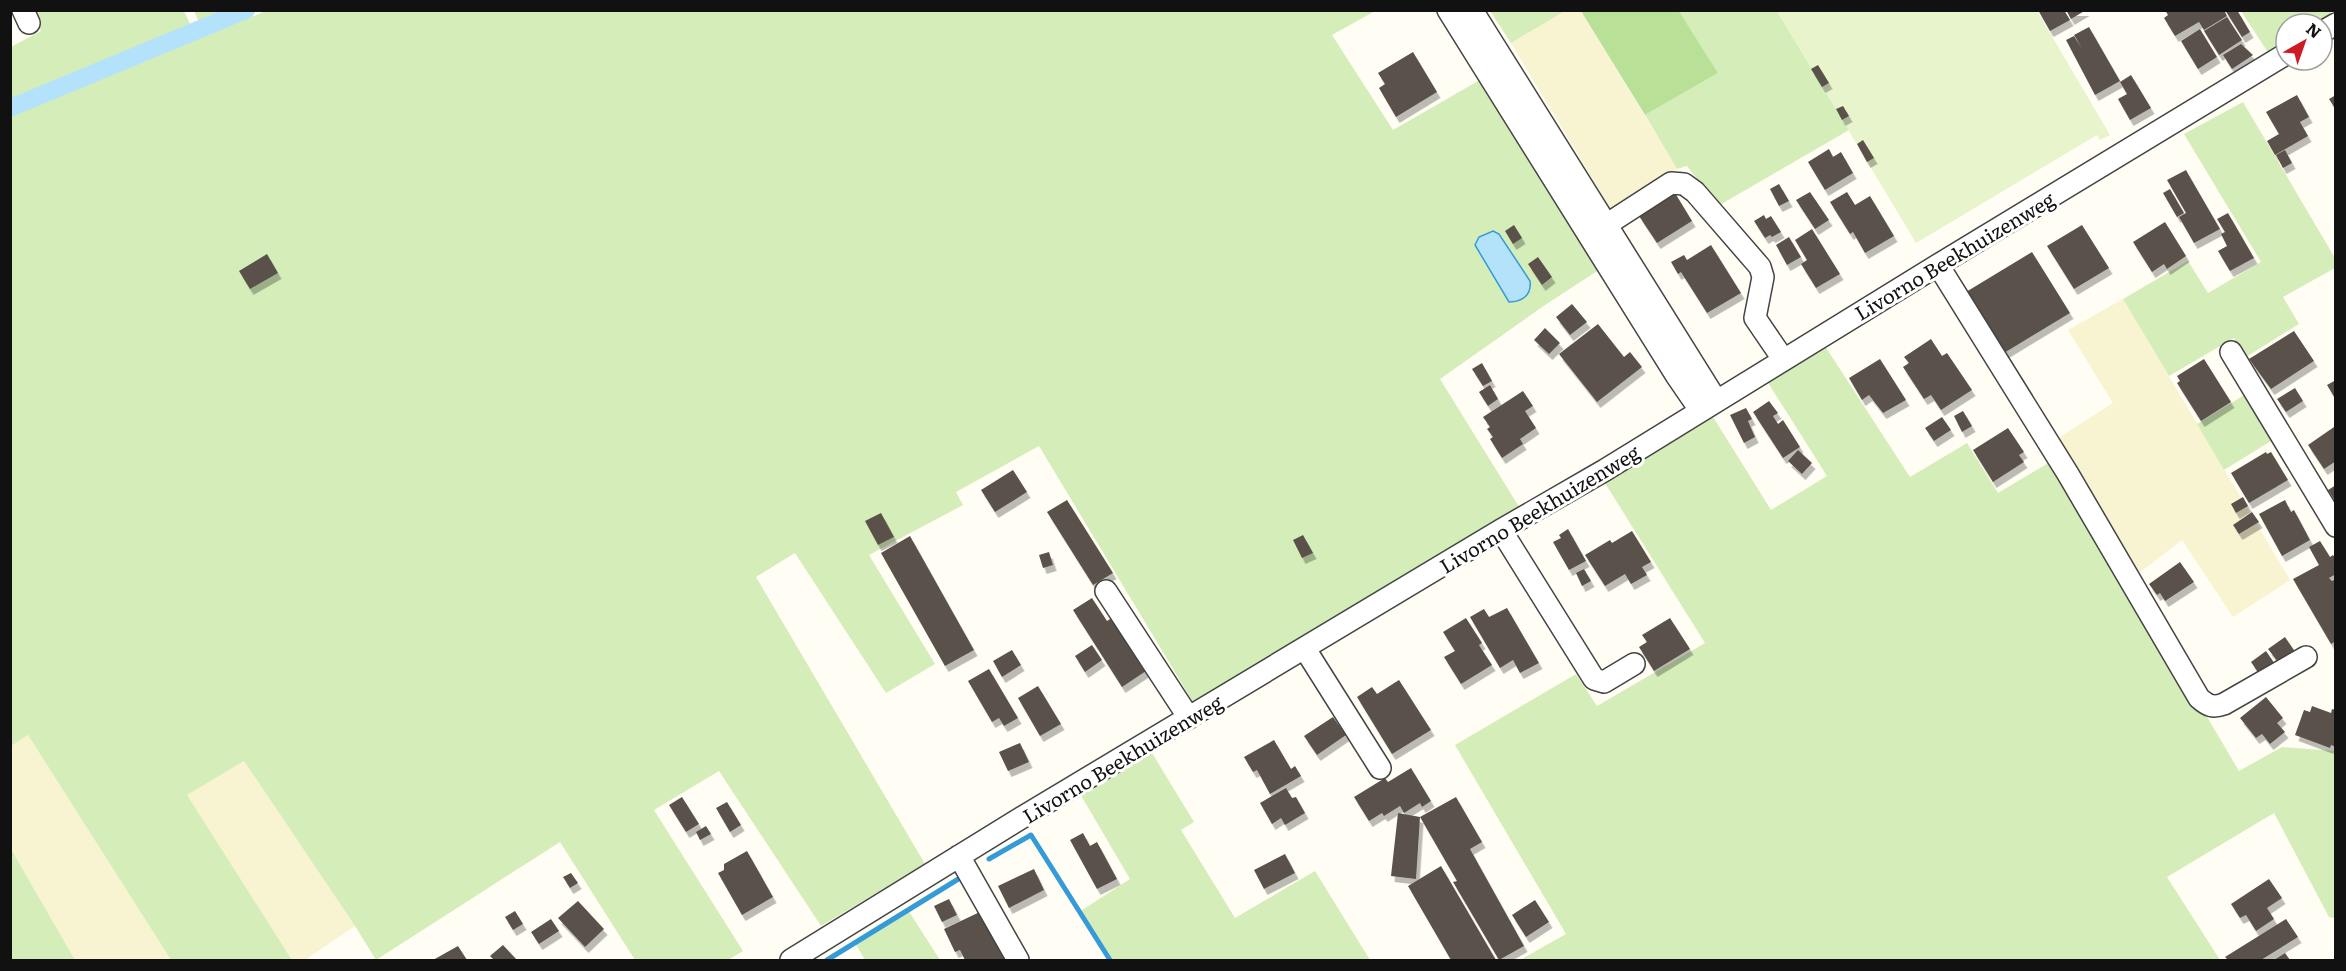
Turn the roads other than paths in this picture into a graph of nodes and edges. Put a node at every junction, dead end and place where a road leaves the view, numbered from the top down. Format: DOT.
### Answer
graph roads {
  1 [pos="1448,10"];
  2 [pos="1472,10"];
  3 [pos="2274,61"];
  4 [pos="1606,225"];
  5 [pos="1938,265"];
  6 [pos="2231,352"];
  7 [pos="1783,359"];
  8 [pos="1708,405"];
  9 [pos="2336,526"];
  10 [pos="1501,530"];
  11 [pos="1106,591"];
  12 [pos="1305,649"];
  13 [pos="2306,657"];
  14 [pos="1634,664"];
  15 [pos="1189,718"];
  16 [pos="1380,768"];
  17 [pos="959,856"];
  18 [pos="791,960"];
  19 [pos="1018,960"];
  1 -- 8 [label="street"];
  2 -- 4 [label="street"];
  3 -- 5 [label="street, Livorno Beekhuizenweg"];
  4 -- 7 [label="street"];
  4 -- 8 [label="street"];
  5 -- 7 [label="street, Livorno Beekhuizenweg"];
  5 -- 13 [label="street"];
  6 -- 9 [label="street"];
  7 -- 8 [label="street, Livorno Beekhuizenweg"];
  8 -- 10 [label="street, Livorno Beekhuizenweg"];
  10 -- 12 [label="street, Livorno Beekhuizenweg"];
  10 -- 14 [label="street"];
  11 -- 15 [label="street"];
  12 -- 15 [label="street, Livorno Beekhuizenweg"];
  12 -- 16 [label="street"];
  15 -- 17 [label="street, Livorno Beekhuizenweg"];
  17 -- 18 [label="street, Livorno Beekhuizenweg"];
  17 -- 19 [label="street"];
}
